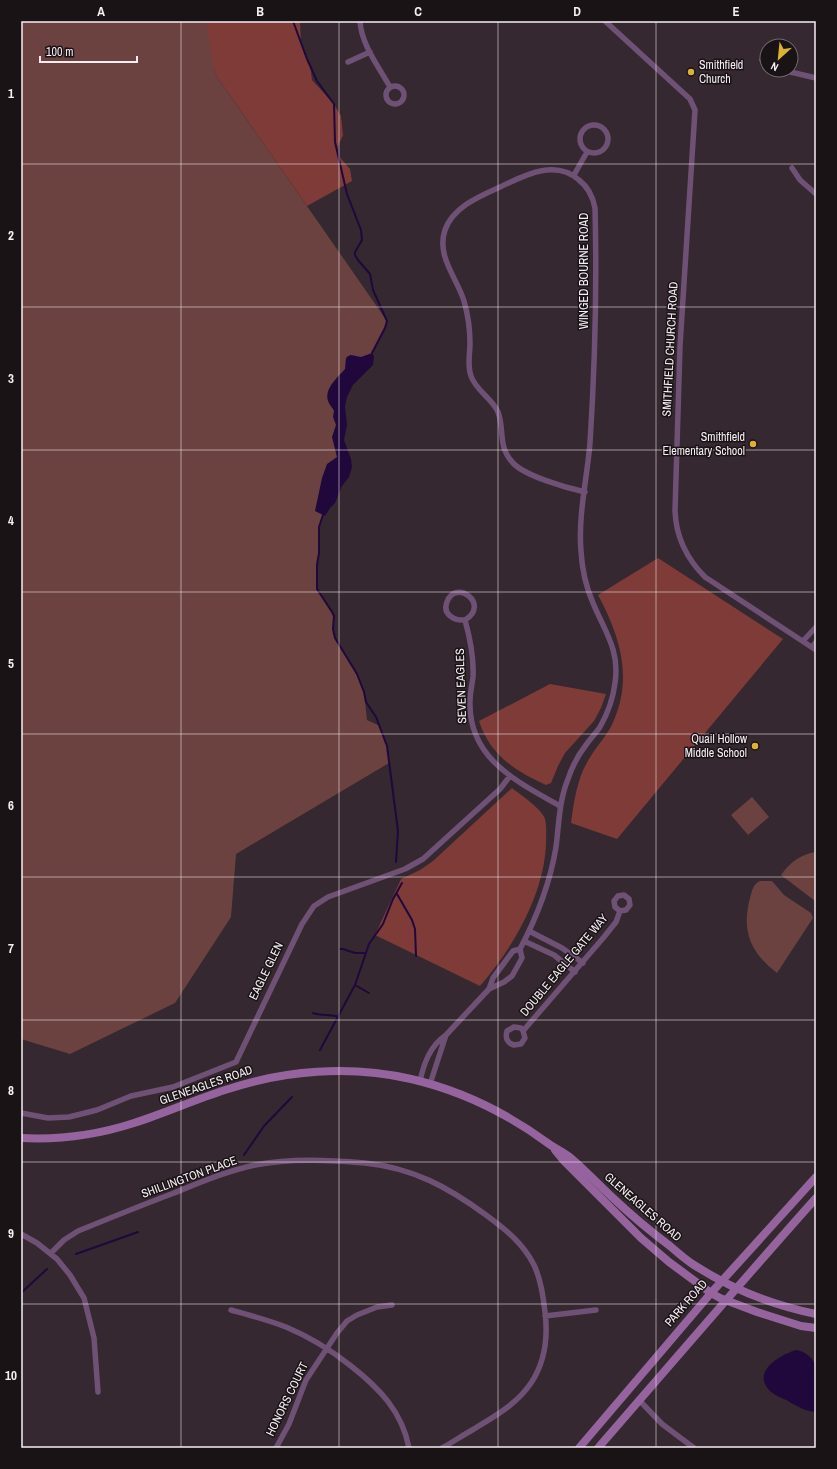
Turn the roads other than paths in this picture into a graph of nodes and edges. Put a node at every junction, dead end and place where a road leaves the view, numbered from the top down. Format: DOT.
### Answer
graph roads {
  1 [pos="360,21"];
  2 [pos="604,21"];
  3 [pos="370,52"];
  4 [pos="348,62"];
  5 [pos="799,74"];
  6 [pos="816,78"];
  7 [pos="390,87"];
  8 [pos="587,152"];
  9 [pos="792,168"];
  10 [pos="574,176"];
  11 [pos="816,194"];
  12 [pos="585,492"];
  13 [pos="465,620"];
  14 [pos="816,627"];
  15 [pos="803,642"];
  16 [pos="815,646"];
  17 [pos="510,776"];
  18 [pos="560,806"];
  19 [pos="620,911"];
  20 [pos="529,931"];
  21 [pos="524,941"];
  22 [pos="520,949"];
  23 [pos="583,963"];
  24 [pos="575,972"];
  25 [pos="489,989"];
  26 [pos="523,1031"];
  27 [pos="446,1035"];
  28 [pos="420,1081"];
  29 [pos="430,1084"];
  30 [pos="21,1113"];
  31 [pos="21,1138"];
  32 [pos="552,1146"];
  33 [pos="816,1177"];
  34 [pos="816,1198"];
  35 [pos="21,1234"];
  36 [pos="51,1253"];
  37 [pos="722,1281"];
  38 [pos="735,1288"];
  39 [pos="711,1293"];
  40 [pos="725,1300"];
  41 [pos="392,1305"];
  42 [pos="230,1310"];
  43 [pos="596,1310"];
  44 [pos="816,1314"];
  45 [pos="545,1316"];
  46 [pos="816,1328"];
  47 [pos="326,1348"];
  48 [pos="98,1392"];
  49 [pos="639,1400"];
  50 [pos="276,1448"];
  51 [pos="409,1448"];
  52 [pos="442,1448"];
  53 [pos="579,1448"];
  54 [pos="598,1448"];
  55 [pos="694,1448"];
  1 -- 3 [label="street"];
  2 -- 15 [label="street, SMITHFIELD CHURCH ROAD"];
  3 -- 4 [label="street"];
  3 -- 7 [label="street"];
  5 -- 6 [label="street"];
  8 -- 8 [label="street"];
  8 -- 10 [label="street"];
  9 -- 11 [label="street"];
  10 -- 12 [label="street, WINGED BOURNE ROAD"];
  10 -- 12 [label="street, WINGED BOURNE ROAD"];
  12 -- 18 [label="street, WINGED BOURNE ROAD"];
  13 -- 13 [label="street"];
  13 -- 17 [label="street, SEVEN EAGLES"];
  14 -- 15 [label="street"];
  15 -- 16 [label="street, SMITHFIELD CHURCH ROAD"];
  17 -- 18 [label="street, SEVEN EAGLES"];
  17 -- 30 [label="street, EAGLE GLEN"];
  18 -- 20 [label="street, WINGED BOURNE ROAD"];
  19 -- 23 [label="street, DOUBLE EAGLE GATE WAY"];
  20 -- 21 [label="street, WINGED BOURNE ROAD"];
  20 -- 23 [label="street"];
  21 -- 22 [label="street, WINGED BOURNE ROAD"];
  21 -- 24 [label="street"];
  22 -- 25 [label="street, WINGED BOURNE ROAD"];
  22 -- 25 [label="street, WINGED BOURNE ROAD"];
  23 -- 24 [label="street, DOUBLE EAGLE GATE WAY"];
  24 -- 26 [label="street, DOUBLE EAGLE GATE WAY"];
  25 -- 27 [label="street, WINGED BOURNE ROAD"];
  27 -- 28 [label="street, WINGED BOURNE ROAD"];
  27 -- 29 [label="street, WINGED BOURNE ROAD"];
  28 -- 29 [label="street, GLENEAGLES ROAD"];
  28 -- 31 [label="street, GLENEAGLES ROAD"];
  29 -- 32 [label="street, GLENEAGLES ROAD"];
  32 -- 37 [label="street, GLENEAGLES ROAD"];
  32 -- 39 [label="street, GLENEAGLES ROAD"];
  33 -- 37 [label="street, PARK ROAD"];
  34 -- 38 [label="street"];
  35 -- 36 [label="street"];
  36 -- 45 [label="street, SHILLINGTON PLACE"];
  36 -- 48 [label="street"];
  37 -- 38 [label="street, GLENEAGLES ROAD"];
  37 -- 39 [label="street, PARK ROAD"];
  38 -- 40 [label="street"];
  38 -- 44 [label="street, GLENEAGLES ROAD"];
  39 -- 40 [label="street, GLENEAGLES ROAD"];
  39 -- 53 [label="street, PARK ROAD"];
  40 -- 46 [label="street, GLENEAGLES ROAD"];
  40 -- 49 [label="street"];
  41 -- 47 [label="street, HONORS COURT"];
  42 -- 47 [label="street"];
  43 -- 45 [label="street"];
  45 -- 52 [label="street, SHILLINGTON PLACE"];
  47 -- 50 [label="street, HONORS COURT"];
  47 -- 51 [label="street"];
  49 -- 54 [label="street"];
  49 -- 55 [label="street"];
}
